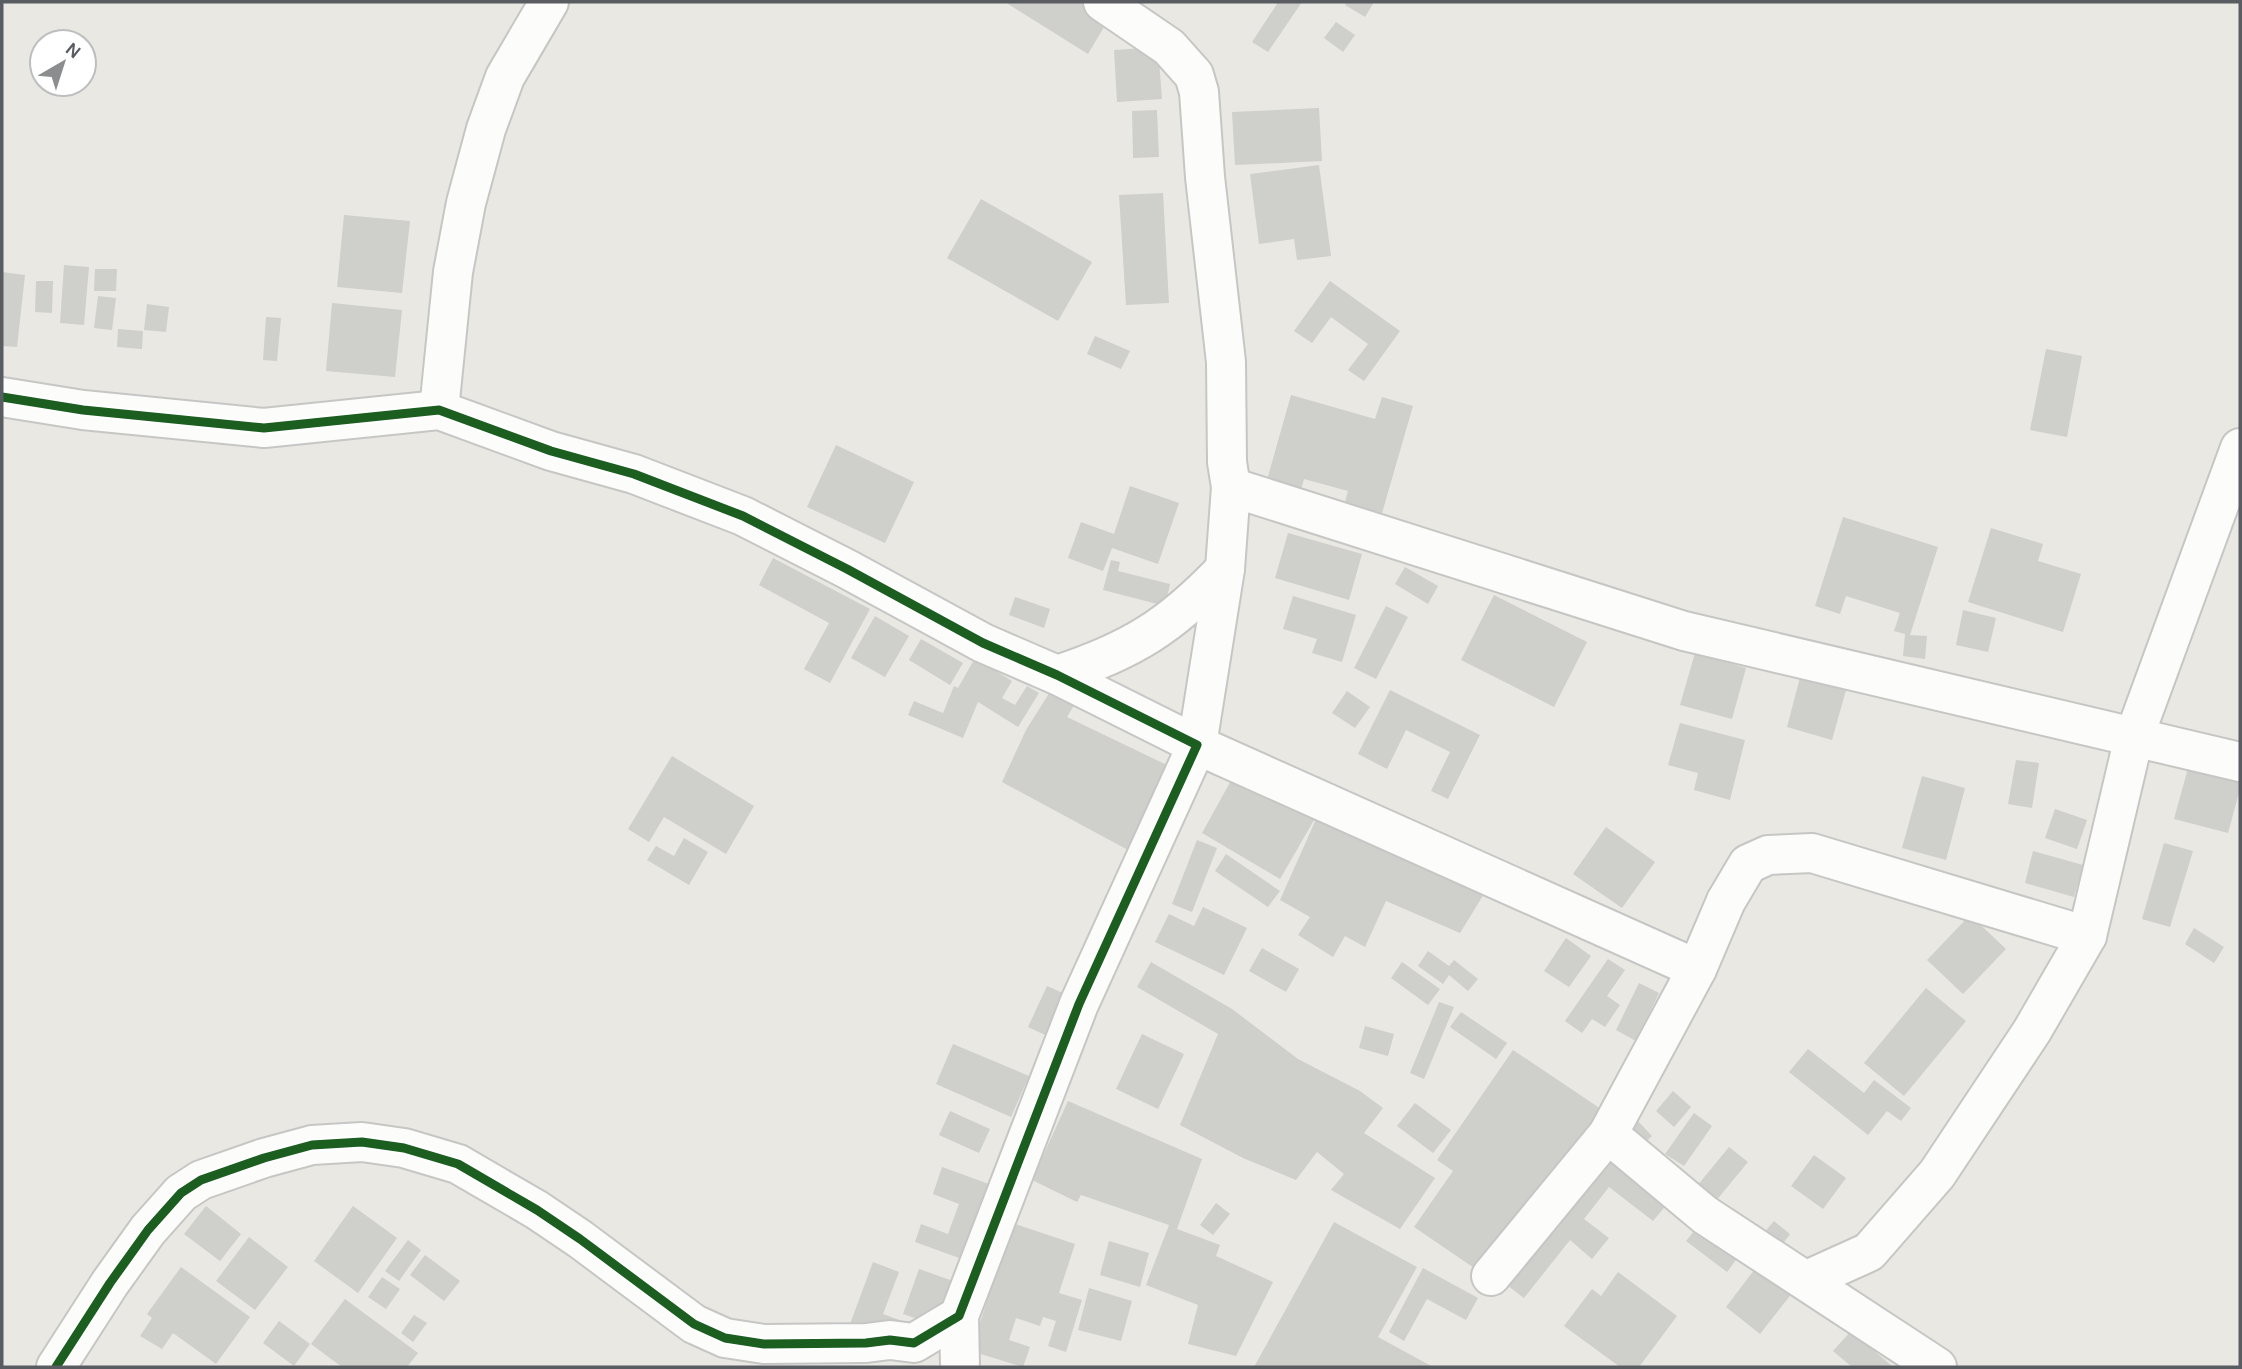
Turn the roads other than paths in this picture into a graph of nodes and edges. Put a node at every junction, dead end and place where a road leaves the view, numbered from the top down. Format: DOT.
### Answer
graph roads {
  1 [pos="550,2"];
  2 [pos="1103,2"];
  3 [pos="2,397"];
  4 [pos="439,410"];
  5 [pos="2240,448"];
  6 [pos="1231,487"];
  7 [pos="1225,569"];
  8 [pos="1057,675"];
  9 [pos="2134,737"];
  10 [pos="1198,745"];
  11 [pos="2240,762"];
  12 [pos="2087,936"];
  13 [pos="1697,969"];
  14 [pos="1608,1134"];
  15 [pos="1491,1276"];
  16 [pos="1807,1280"];
  17 [pos="960,1316"];
  18 [pos="56,1367"];
  19 [pos="960,1367"];
  20 [pos="1937,1367"];
  1 -- 4 [label="street"];
  2 -- 6 [label="street"];
  3 -- 4 [label="street"];
  4 -- 8 [label="street"];
  5 -- 9 [label="street"];
  6 -- 7 [label="street"];
  6 -- 9 [label="street"];
  7 -- 8 [label="street"];
  7 -- 10 [label="street"];
  8 -- 10 [label="street"];
  9 -- 11 [label="street"];
  9 -- 12 [label="street"];
  10 -- 13 [label="street"];
  10 -- 17 [label="street"];
  12 -- 13 [label="street"];
  12 -- 16 [label="street"];
  13 -- 14 [label="street"];
  14 -- 15 [label="street"];
  14 -- 16 [label="street"];
  16 -- 20 [label="street"];
  17 -- 18 [label="street"];
  17 -- 19 [label="street"];
}
